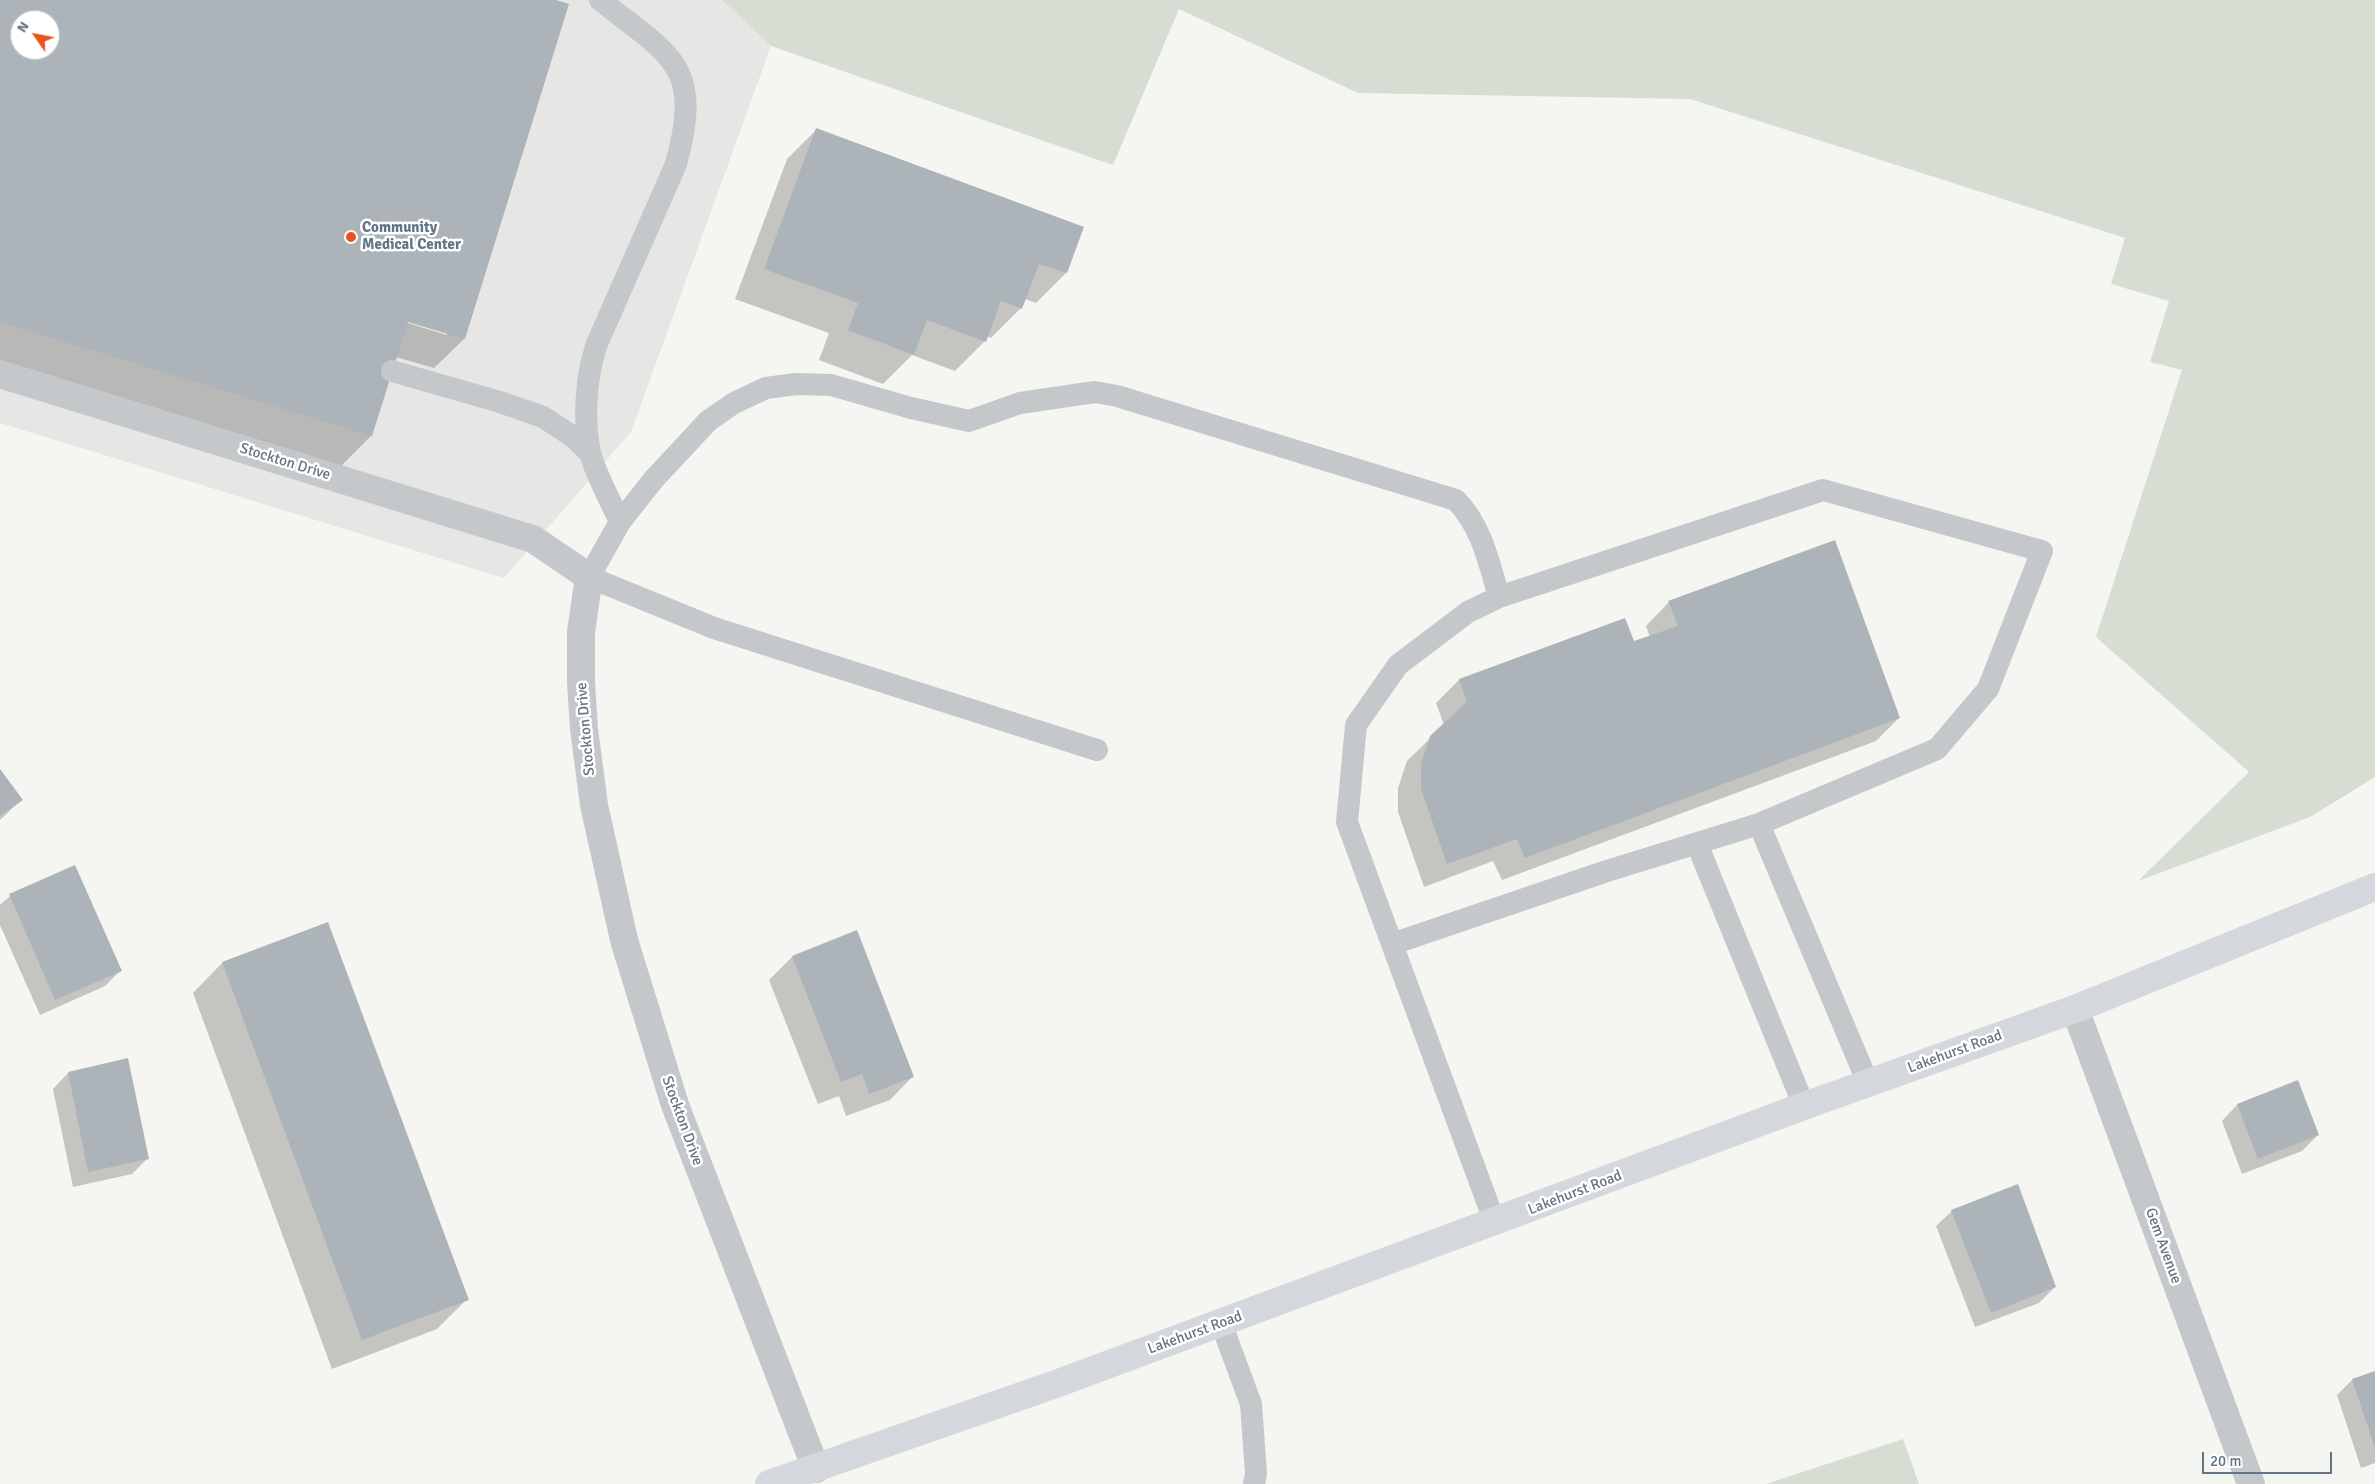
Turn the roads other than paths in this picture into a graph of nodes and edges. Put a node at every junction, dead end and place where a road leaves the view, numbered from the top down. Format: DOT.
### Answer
graph roads {
  1 [pos="600,0"];
  2 [pos="392,371"];
  3 [pos="0,374"];
  4 [pos="590,453"];
  5 [pos="620,522"];
  6 [pos="589,577"];
  7 [pos="1499,597"];
  8 [pos="1097,750"];
  9 [pos="1759,824"];
  10 [pos="1697,844"];
  11 [pos="2375,886"];
  12 [pos="1392,944"];
  13 [pos="2076,1009"];
  14 [pos="1868,1083"];
  15 [pos="1804,1106"];
  16 [pos="1495,1223"];
  17 [pos="1221,1323"];
  18 [pos="816,1469"];
  19 [pos="769,1484"];
  20 [pos="1254,1484"];
  21 [pos="2251,1484"];
  1 -- 4 [label="lane"];
  2 -- 4 [label="lane"];
  3 -- 6 [label="street, Stockton Drive"];
  4 -- 5 [label="lane"];
  5 -- 6 [label="lane"];
  5 -- 7 [label="lane"];
  6 -- 8 [label="lane"];
  6 -- 18 [label="street, Stockton Drive"];
  7 -- 9 [label="lane"];
  7 -- 12 [label="lane"];
  9 -- 10 [label="lane"];
  9 -- 14 [label="lane"];
  10 -- 12 [label="lane"];
  10 -- 15 [label="lane"];
  11 -- 13 [label="main road, Lakehurst Road"];
  12 -- 16 [label="lane"];
  13 -- 14 [label="main road, Lakehurst Road"];
  13 -- 21 [label="street, Gem Avenue"];
  14 -- 15 [label="main road, Lakehurst Road"];
  15 -- 16 [label="main road, Lakehurst Road"];
  16 -- 17 [label="main road, Lakehurst Road"];
  17 -- 18 [label="main road, Lakehurst Road"];
  17 -- 20 [label="lane"];
  18 -- 19 [label="main road, Lakehurst Road"];
}
